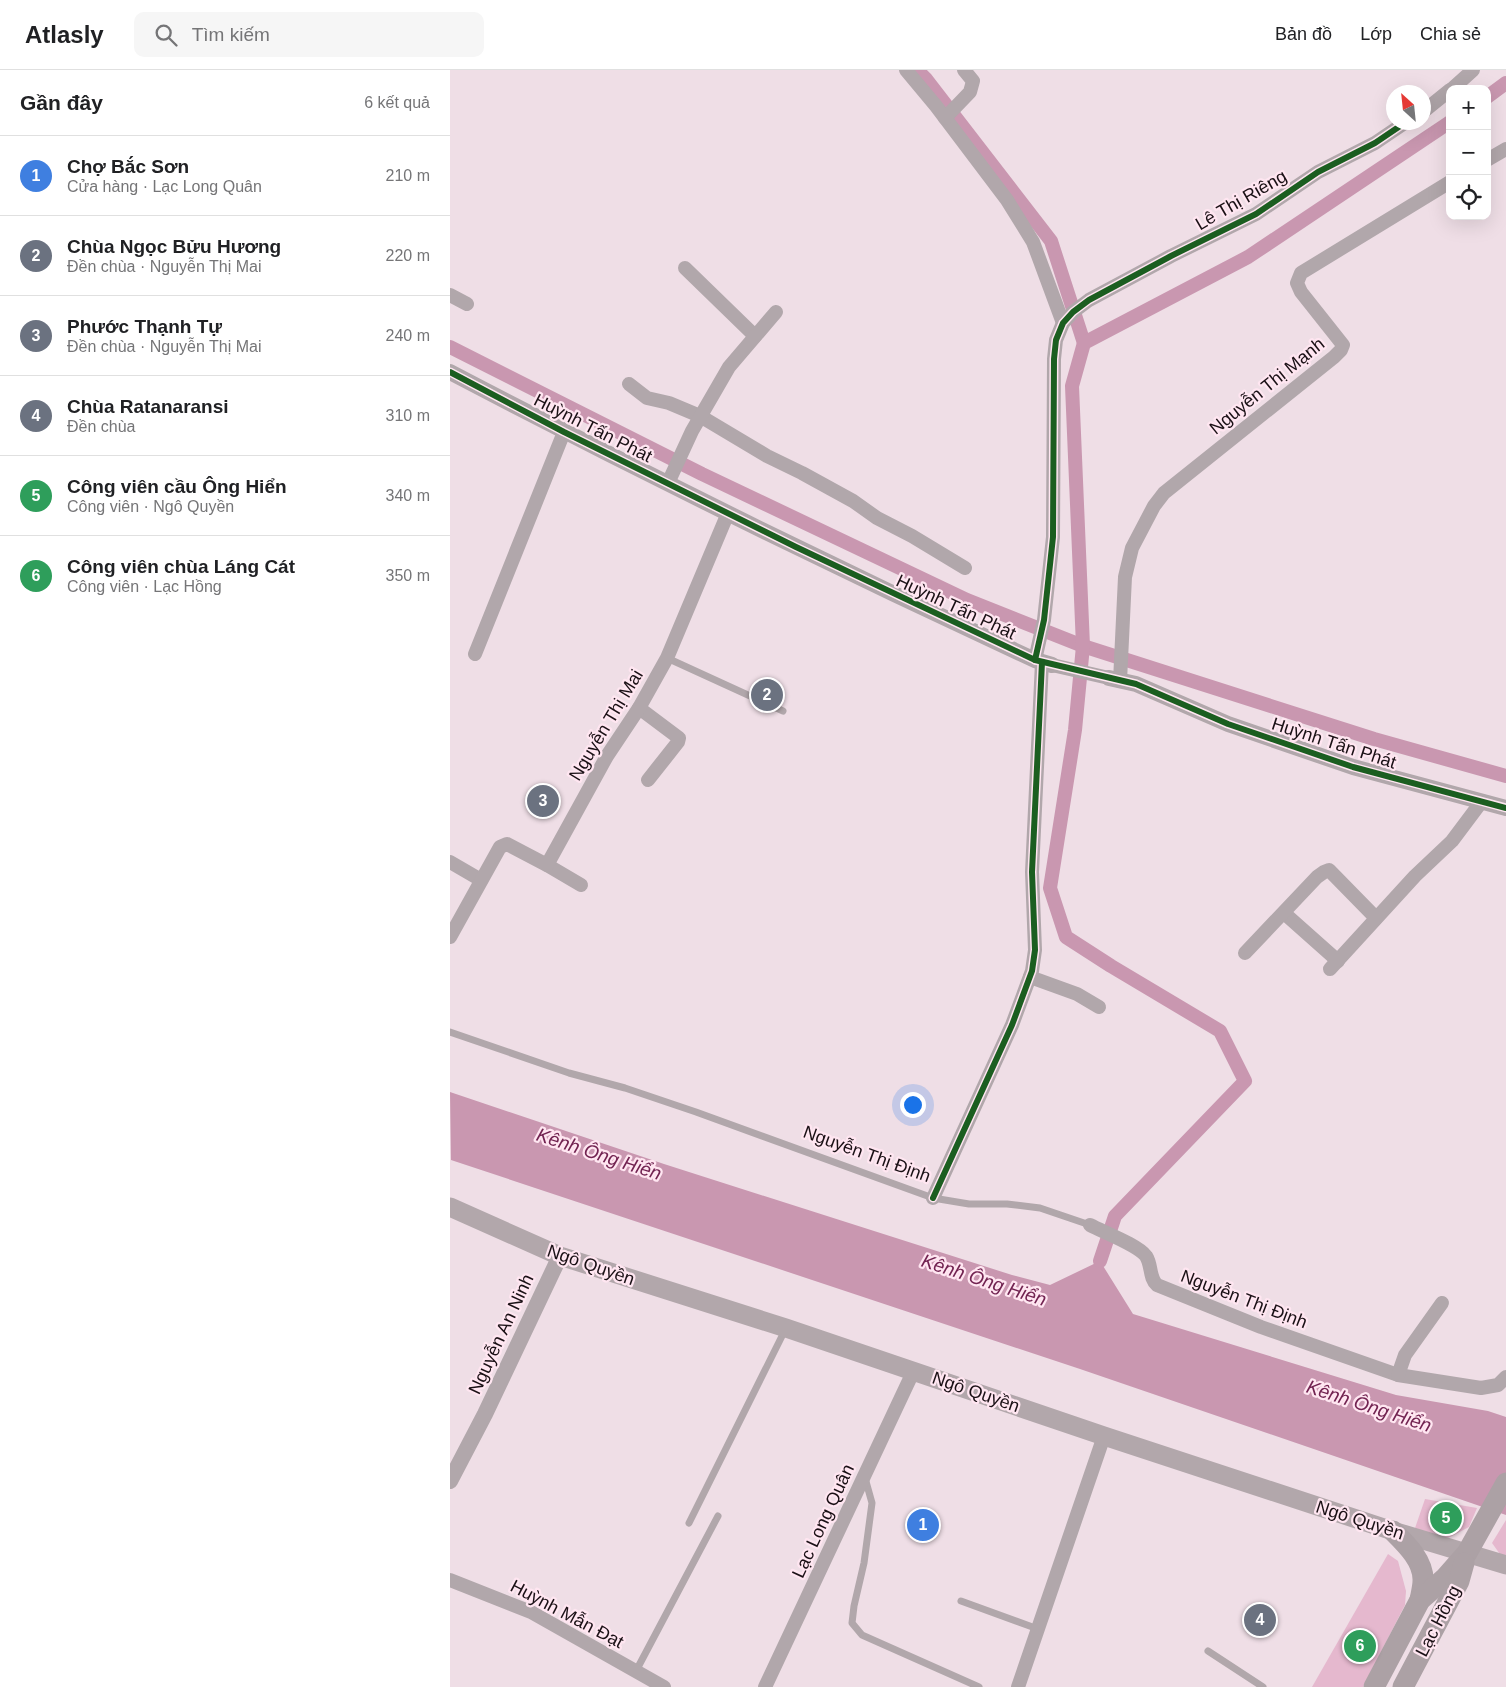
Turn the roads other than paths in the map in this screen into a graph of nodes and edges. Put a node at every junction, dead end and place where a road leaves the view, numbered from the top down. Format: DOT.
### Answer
graph roads {
  1 [pos="906,70"];
  2 [pos="1473,70"];
  3 [pos="970,72"];
  4 [pos="1456,85"];
  5 [pos="1446,94"];
  6 [pos="1431,106"];
  7 [pos="947,116"];
  8 [pos="1394,130"];
  9 [pos="1506,149"];
  10 [pos="1491,158"];
  11 [pos="1446,184"];
  12 [pos="685,268"];
  13 [pos="450,296"];
  14 [pos="466,304"];
  15 [pos="776,312"];
  16 [pos="1064,323"];
  17 [pos="755,336"];
  18 [pos="450,372"];
  19 [pos="628,384"];
  20 [pos="700,416"];
  21 [pos="564,432"];
  22 [pos="668,483"];
  23 [pos="728,513"];
  24 [pos="965,568"];
  25 [pos="475,654"];
  26 [pos="667,658"];
  27 [pos="1042,659"];
  28 [pos="1117,675"];
  29 [pos="639,708"];
  30 [pos="783,711"];
  31 [pos="648,780"];
  32 [pos="1482,801"];
  33 [pos="1506,808"];
  34 [pos="450,862"];
  35 [pos="546,865"];
  36 [pos="481,880"];
  37 [pos="580,885"];
  38 [pos="1284,913"];
  39 [pos="1376,918"];
  40 [pos="450,937"];
  41 [pos="1245,953"];
  42 [pos="1030,977"];
  43 [pos="1099,1007"];
  44 [pos="450,1032"];
  45 [pos="933,1198"];
  46 [pos="450,1207"];
  47 [pos="1090,1225"];
  48 [pos="560,1256"];
  49 [pos="1442,1303"];
  50 [pos="786,1328"];
  51 [pos="914,1370"];
  52 [pos="1398,1375"];
  53 [pos="1506,1377"];
  54 [pos="1104,1436"];
  55 [pos="865,1476"];
  56 [pos="451,1477"];
  57 [pos="1506,1483"];
  58 [pos="718,1516"];
  59 [pos="689,1523"];
  60 [pos="1393,1531"];
  61 [pos="1471,1546"];
  62 [pos="1506,1565"];
  63 [pos="450,1580"];
  64 [pos="1420,1600"];
  65 [pos="961,1602"];
  66 [pos="1038,1629"];
  67 [pos="1208,1651"];
  68 [pos="636,1671"];
  69 [pos="664,1687"];
  70 [pos="765,1687"];
  71 [pos="979,1687"];
  72 [pos="1018,1687"];
  73 [pos="1263,1687"];
  74 [pos="1374,1687"];
  75 [pos="1404,1687"];
  1 -- 7 [label="street"];
  2 -- 4 [label="street"];
  3 -- 7 [label="street"];
  5 -- 6 [label="street"];
  7 -- 16 [label="street"];
  8 -- 16 [label="street, Lê Thị Riêng"];
  9 -- 10 [label="street"];
  11 -- 28 [label="street, Nguyễn Thị Mạnh"];
  12 -- 17 [label="street"];
  13 -- 14 [label="street"];
  15 -- 17 [label="street"];
  16 -- 27 [label="street"];
  17 -- 20 [label="street"];
  18 -- 21 [label="street, Huỳnh Tấn Phát"];
  19 -- 20 [label="street"];
  20 -- 22 [label="street"];
  20 -- 24 [label="street"];
  21 -- 22 [label="street, Huỳnh Tấn Phát"];
  21 -- 25 [label="street"];
  22 -- 23 [label="street, Huỳnh Tấn Phát"];
  23 -- 26 [label="street, Nguyễn Thị Mai"];
  23 -- 27 [label="street, Huỳnh Tấn Phát"];
  26 -- 29 [label="street, Nguyễn Thị Mai"];
  26 -- 30 [label="lane"];
  27 -- 28 [label="street, Huỳnh Tấn Phát"];
  27 -- 42 [label="street"];
  28 -- 32 [label="street, Huỳnh Tấn Phát"];
  29 -- 31 [label="street"];
  29 -- 35 [label="street, Nguyễn Thị Mai"];
  32 -- 33 [label="street, Huỳnh Tấn Phát"];
  32 -- 39 [label="street"];
  34 -- 36 [label="street"];
  35 -- 36 [label="street"];
  35 -- 37 [label="street"];
  36 -- 40 [label="street"];
  38 -- 39 [label="street"];
  38 -- 39 [label="street"];
  38 -- 41 [label="street"];
  42 -- 43 [label="street"];
  42 -- 45 [label="street"];
  44 -- 45 [label="lane, Nguyễn Thị Định"];
  45 -- 47 [label="lane, Nguyễn Thị Định"];
  46 -- 48 [label="main road, Ngô Quyền"];
  47 -- 52 [label="street, Nguyễn Thị Định"];
  48 -- 50 [label="main road, Ngô Quyền"];
  48 -- 56 [label="street, Nguyễn An Ninh"];
  49 -- 52 [label="street"];
  50 -- 51 [label="main road, Ngô Quyền"];
  50 -- 59 [label="lane"];
  51 -- 54 [label="main road, Ngô Quyền"];
  51 -- 55 [label="street, Lạc Long Quân"];
  52 -- 53 [label="street, Nguyễn Thị Định"];
  54 -- 60 [label="main road, Ngô Quyền"];
  54 -- 66 [label="street"];
  55 -- 70 [label="street, Lạc Long Quân"];
  55 -- 71 [label="lane"];
  57 -- 61 [label="main road"];
  58 -- 68 [label="lane"];
  60 -- 61 [label="main road, Ngô Quyền"];
  60 -- 64 [label="main road"];
  61 -- 62 [label="main road, Ngô Quyền"];
  61 -- 64 [label="main road, Lạc Hồng"];
  61 -- 75 [label="main road, Lạc Hồng"];
  63 -- 68 [label="street, Huỳnh Mẫn Đạt"];
  64 -- 74 [label="main road, Lạc Hồng"];
  65 -- 66 [label="lane"];
  66 -- 72 [label="street"];
  67 -- 73 [label="lane"];
  68 -- 69 [label="street, Huỳnh Mẫn Đạt"];
}
